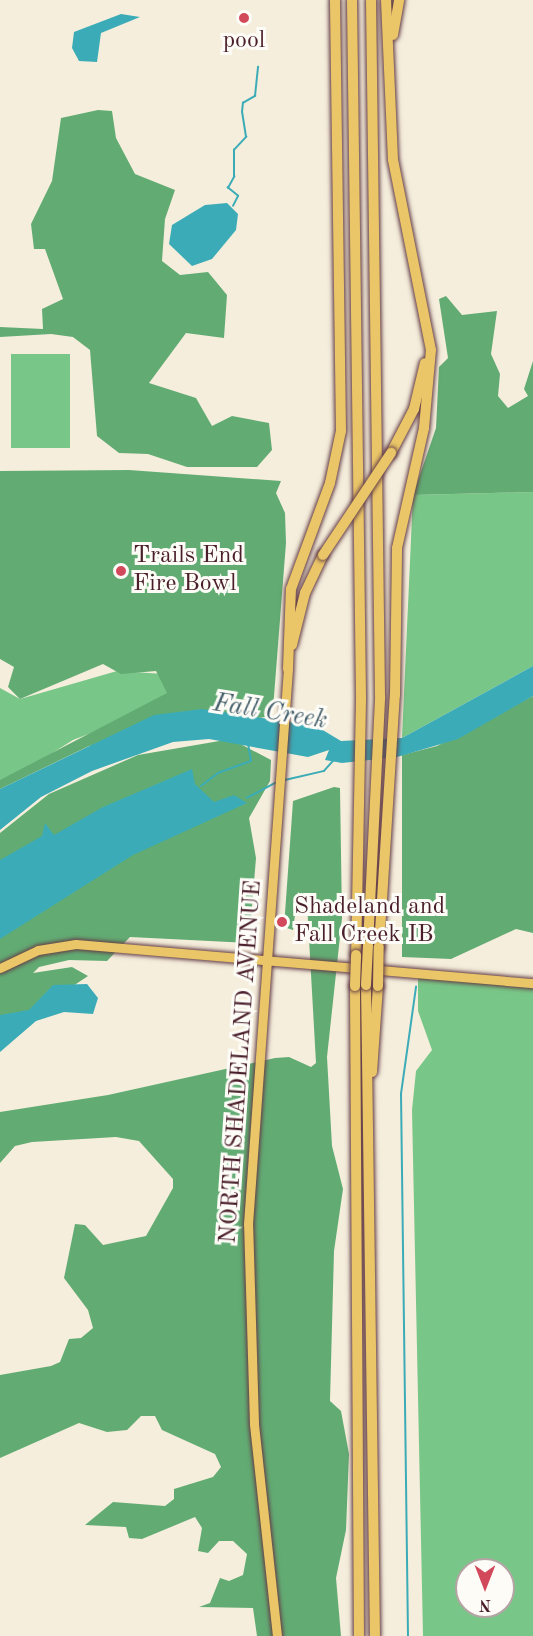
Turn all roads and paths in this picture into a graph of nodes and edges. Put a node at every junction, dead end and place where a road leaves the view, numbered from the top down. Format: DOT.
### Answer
graph roads {
  1 [pos="328,0"];
  2 [pos="335,0"];
  3 [pos="352,0"];
  4 [pos="371,0"];
  5 [pos="386,0"];
  6 [pos="399,0"];
  7 [pos="335,66"];
  8 [pos="390,86"];
  9 [pos="428,330"];
  10 [pos="288,669"];
  11 [pos="383,801"];
  12 [pos="374,946"];
  13 [pos="267,959"];
  14 [pos="0,968"];
  15 [pos="533,983"];
  16 [pos="366,985"];
  17 [pos="277,1636"];
  18 [pos="359,1636"];
  19 [pos="375,1636"];
  1 -- 7 [label="highway"];
  2 -- 7 [label="highway"];
  3 -- 16 [label="highway, bridge"];
  4 -- 11 [label="highway"];
  5 -- 8 [label="highway"];
  6 -- 8 [label="highway"];
  7 -- 10 [label="highway"];
  8 -- 9 [label="highway"];
  9 -- 10 [label="highway, bridge"];
  9 -- 11 [label="highway"];
  10 -- 13 [label="main road, NORTH SHADELAND AVENUE"];
  11 -- 12 [label="highway"];
  11 -- 12 [label="highway"];
  12 -- 16 [label="highway, bridge"];
  13 -- 14 [label="main road"];
  13 -- 15 [label="main road"];
  13 -- 17 [label="main road, NORTH SHADELAND AVENUE"];
  16 -- 18 [label="highway"];
  16 -- 19 [label="highway"];
}
